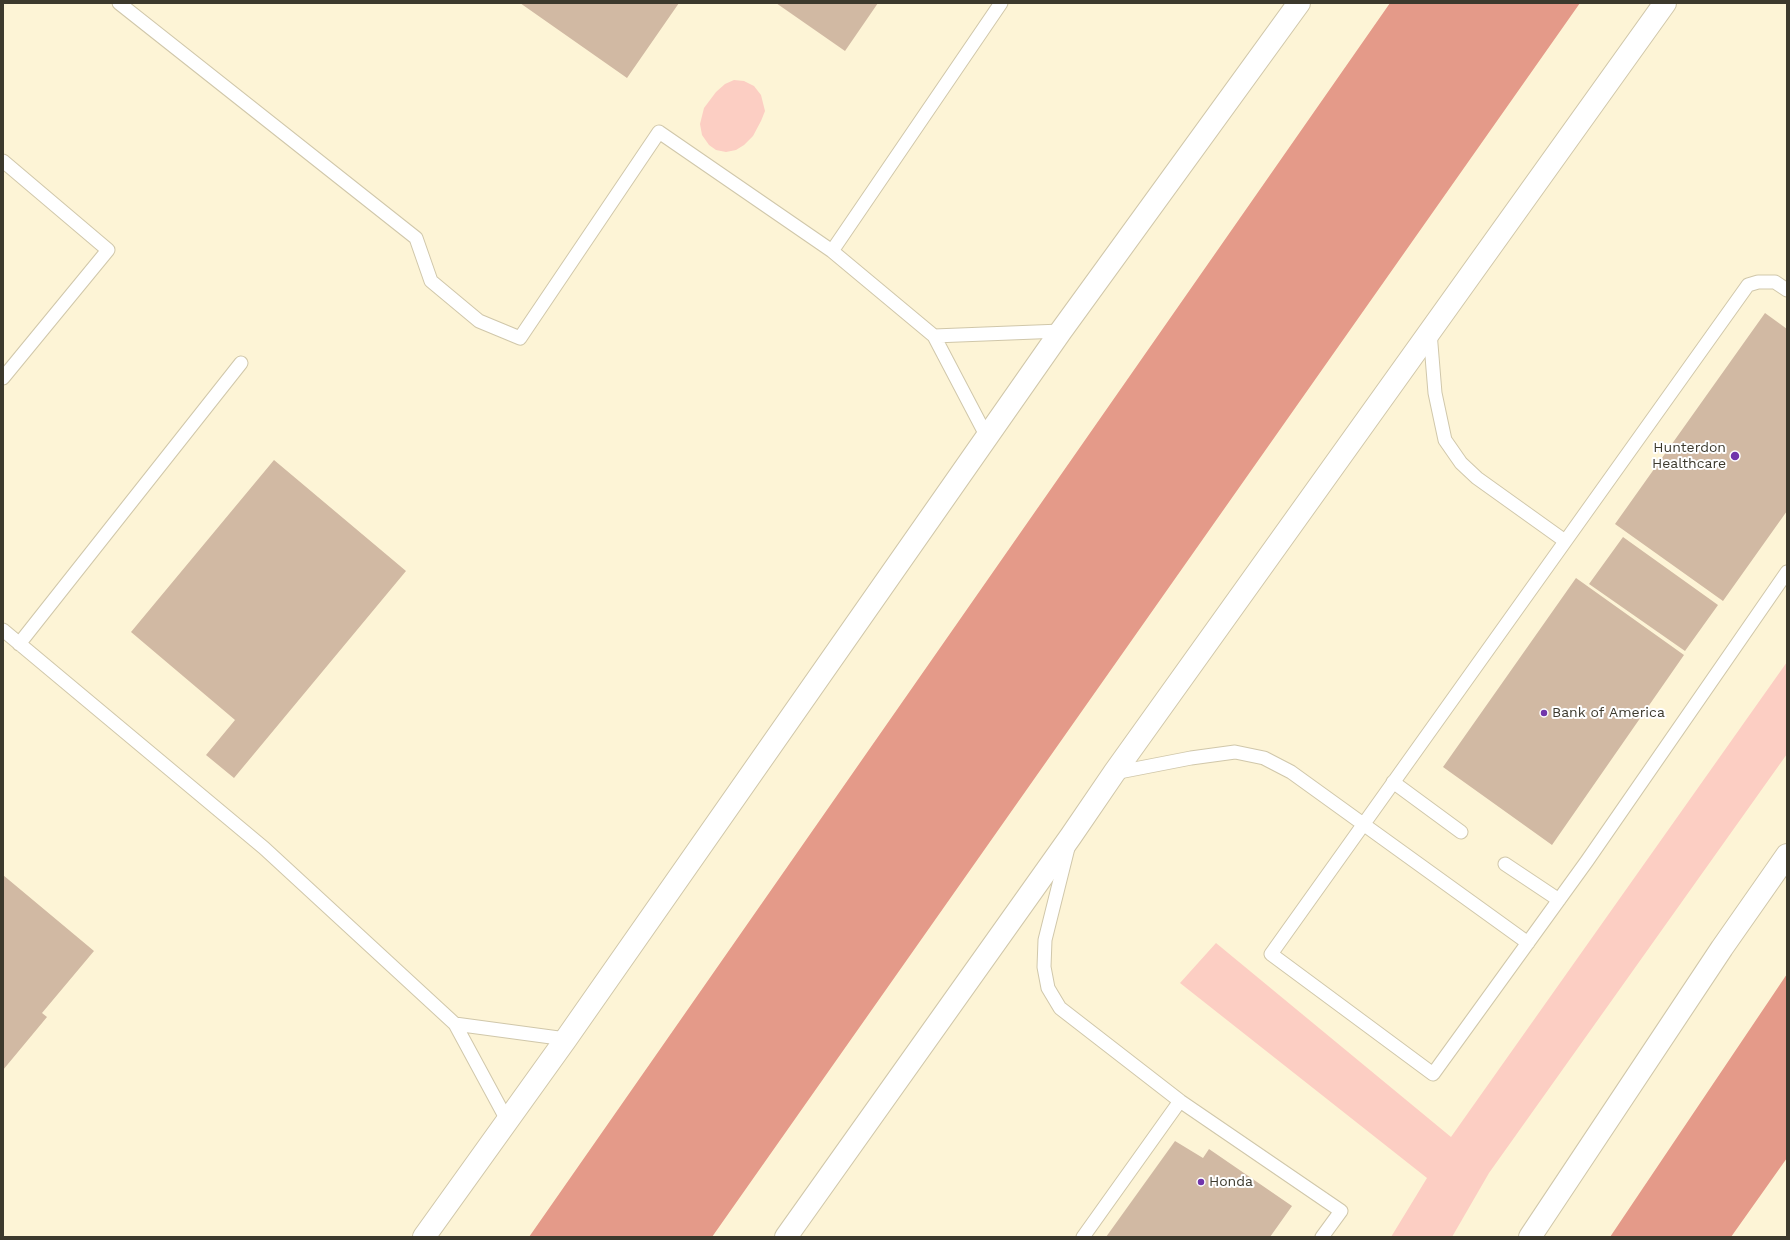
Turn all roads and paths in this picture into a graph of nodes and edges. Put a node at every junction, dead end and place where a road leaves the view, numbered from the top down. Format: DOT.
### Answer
graph roads {
  1 [pos="119,3"];
  2 [pos="1001,3"];
  3 [pos="1299,3"];
  4 [pos="1665,3"];
  5 [pos="3,161"];
  6 [pos="832,250"];
  7 [pos="1787,290"];
  8 [pos="1061,332"];
  9 [pos="1430,332"];
  10 [pos="934,336"];
  11 [pos="241,363"];
  12 [pos="3,378"];
  13 [pos="987,437"];
  14 [pos="1565,541"];
  15 [pos="1787,572"];
  16 [pos="3,630"];
  17 [pos="18,644"];
  18 [pos="1114,773"];
  19 [pos="1393,782"];
  20 [pos="1363,824"];
  21 [pos="1461,832"];
  22 [pos="1072,836"];
  23 [pos="1787,855"];
  24 [pos="1505,864"];
  25 [pos="1559,900"];
  26 [pos="1528,943"];
  27 [pos="455,1024"];
  28 [pos="566,1039"];
  29 [pos="1180,1101"];
  30 [pos="508,1122"];
  31 [pos="424,1237"];
  32 [pos="786,1237"];
  33 [pos="1083,1237"];
  34 [pos="1322,1237"];
  35 [pos="1530,1237"];
  1 -- 6 [label="lane"];
  2 -- 6 [label="lane"];
  3 -- 8 [label="highway"];
  4 -- 9 [label="highway"];
  5 -- 12 [label="lane"];
  6 -- 10 [label="lane"];
  7 -- 14 [label="lane"];
  8 -- 10 [label="lane"];
  8 -- 13 [label="highway"];
  9 -- 14 [label="lane"];
  9 -- 18 [label="highway"];
  10 -- 13 [label="lane"];
  11 -- 17 [label="lane"];
  13 -- 28 [label="highway"];
  14 -- 19 [label="lane"];
  15 -- 25 [label="lane"];
  16 -- 17 [label="lane"];
  17 -- 27 [label="lane"];
  18 -- 20 [label="lane"];
  18 -- 22 [label="highway"];
  19 -- 20 [label="lane"];
  19 -- 21 [label="lane"];
  20 -- 26 [label="lane"];
  20 -- 26 [label="lane"];
  22 -- 29 [label="lane"];
  22 -- 32 [label="highway"];
  23 -- 35 [label="highway"];
  24 -- 25 [label="lane"];
  25 -- 26 [label="lane"];
  27 -- 28 [label="lane"];
  27 -- 30 [label="lane"];
  28 -- 30 [label="highway"];
  29 -- 33 [label="lane"];
  29 -- 34 [label="lane"];
  30 -- 31 [label="highway"];
}
